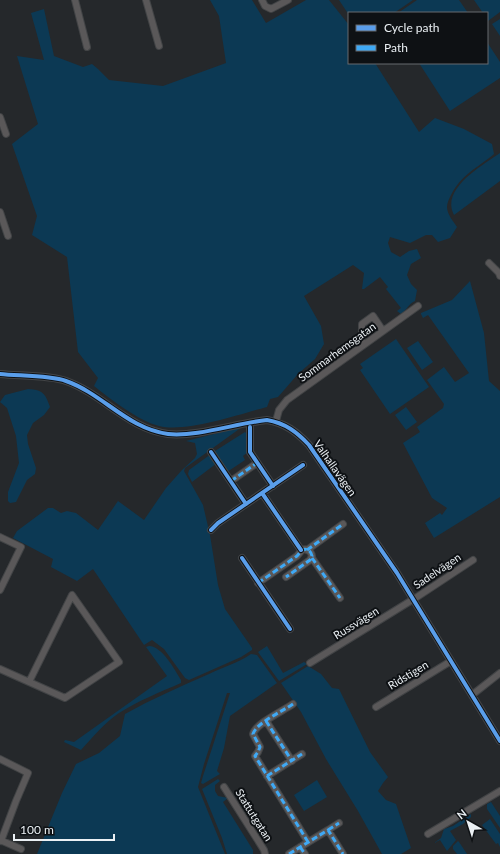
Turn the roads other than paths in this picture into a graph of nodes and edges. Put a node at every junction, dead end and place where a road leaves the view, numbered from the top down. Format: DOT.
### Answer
graph roads {
  1 [pos="75,0"];
  2 [pos="146,0"];
  3 [pos="262,0"];
  4 [pos="288,0"];
  5 [pos="159,46"];
  6 [pos="87,47"];
  7 [pos="0,116"];
  8 [pos="6,134"];
  9 [pos="0,212"];
  10 [pos="8,236"];
  11 [pos="489,263"];
  12 [pos="500,276"];
  13 [pos="418,306"];
  14 [pos="383,331"];
  15 [pos="362,346"];
  16 [pos="0,374"];
  17 [pos="276,421"];
  18 [pos="250,427"];
  19 [pos="211,452"];
  20 [pos="257,463"];
  21 [pos="303,465"];
  22 [pos="231,481"];
  23 [pos="273,486"];
  24 [pos="262,493"];
  25 [pos="246,504"];
  26 [pos="343,524"];
  27 [pos="211,530"];
  28 [pos="0,537"];
  29 [pos="304,550"];
  30 [pos="242,558"];
  31 [pos="312,558"];
  32 [pos="473,560"];
  33 [pos="286,577"];
  34 [pos="258,582"];
  35 [pos="0,590"];
  36 [pos="340,598"];
  37 [pos="413,600"];
  38 [pos="290,629"];
  39 [pos="451,661"];
  40 [pos="310,663"];
  41 [pos="0,669"];
  42 [pos="500,673"];
  43 [pos="29,682"];
  44 [pos="472,695"];
  45 [pos="294,704"];
  46 [pos="376,707"];
  47 [pos="266,721"];
  48 [pos="500,741"];
  49 [pos="302,754"];
  50 [pos="0,759"];
  51 [pos="292,761"];
  52 [pos="267,776"];
  53 [pos="224,787"];
  54 [pos="500,791"];
  55 [pos="339,823"];
  56 [pos="328,830"];
  57 [pos="428,834"];
  58 [pos="1,841"];
  59 [pos="308,842"];
  60 [pos="300,847"];
  61 [pos="21,849"];
  62 [pos="265,854"];
  63 [pos="289,854"];
  64 [pos="305,854"];
  65 [pos="343,854"];
  1 -- 6 [label="street"];
  2 -- 5 [label="street"];
  3 -- 4 [label="street"];
  7 -- 8 [label="street"];
  9 -- 10 [label="street"];
  11 -- 12 [label="street"];
  13 -- 14 [label="street, Sommarhemsgatan"];
  14 -- 15 [label="street, Sommarhemsgatan"];
  14 -- 15 [label="street"];
  15 -- 17 [label="street, Sommarhemsgatan"];
  16 -- 17 [label="street, Valhallavägen"];
  17 -- 37 [label="street, Valhallavägen"];
  18 -- 20 [label="street"];
  19 -- 22 [label="street"];
  20 -- 22 [label="street"];
  20 -- 23 [label="street"];
  21 -- 23 [label="street"];
  22 -- 25 [label="street"];
  23 -- 24 [label="street"];
  24 -- 25 [label="street"];
  24 -- 29 [label="street"];
  25 -- 27 [label="street"];
  26 -- 29 [label="street"];
  28 -- 35 [label="street"];
  29 -- 31 [label="street"];
  29 -- 34 [label="street"];
  30 -- 34 [label="street"];
  31 -- 33 [label="street"];
  31 -- 36 [label="street"];
  32 -- 37 [label="street, Sadelvägen"];
  34 -- 38 [label="street"];
  37 -- 39 [label="street, Valhallavägen"];
  37 -- 40 [label="street, Russvägen"];
  39 -- 44 [label="street, Valhallavägen"];
  39 -- 46 [label="street, Ridstigen"];
  41 -- 43 [label="street"];
  42 -- 44 [label="street"];
  43 -- 43 [label="street"];
  44 -- 48 [label="street, Valhallavägen"];
  45 -- 47 [label="street"];
  47 -- 51 [label="street"];
  47 -- 52 [label="street"];
  49 -- 51 [label="street"];
  50 -- 58 [label="street"];
  51 -- 52 [label="street"];
  52 -- 59 [label="street"];
  53 -- 62 [label="street, Stattutgatan"];
  54 -- 57 [label="street"];
  55 -- 56 [label="street"];
  56 -- 59 [label="street"];
  56 -- 65 [label="street"];
  58 -- 61 [label="street"];
  59 -- 60 [label="street"];
  60 -- 63 [label="street"];
  60 -- 64 [label="street"];
}
